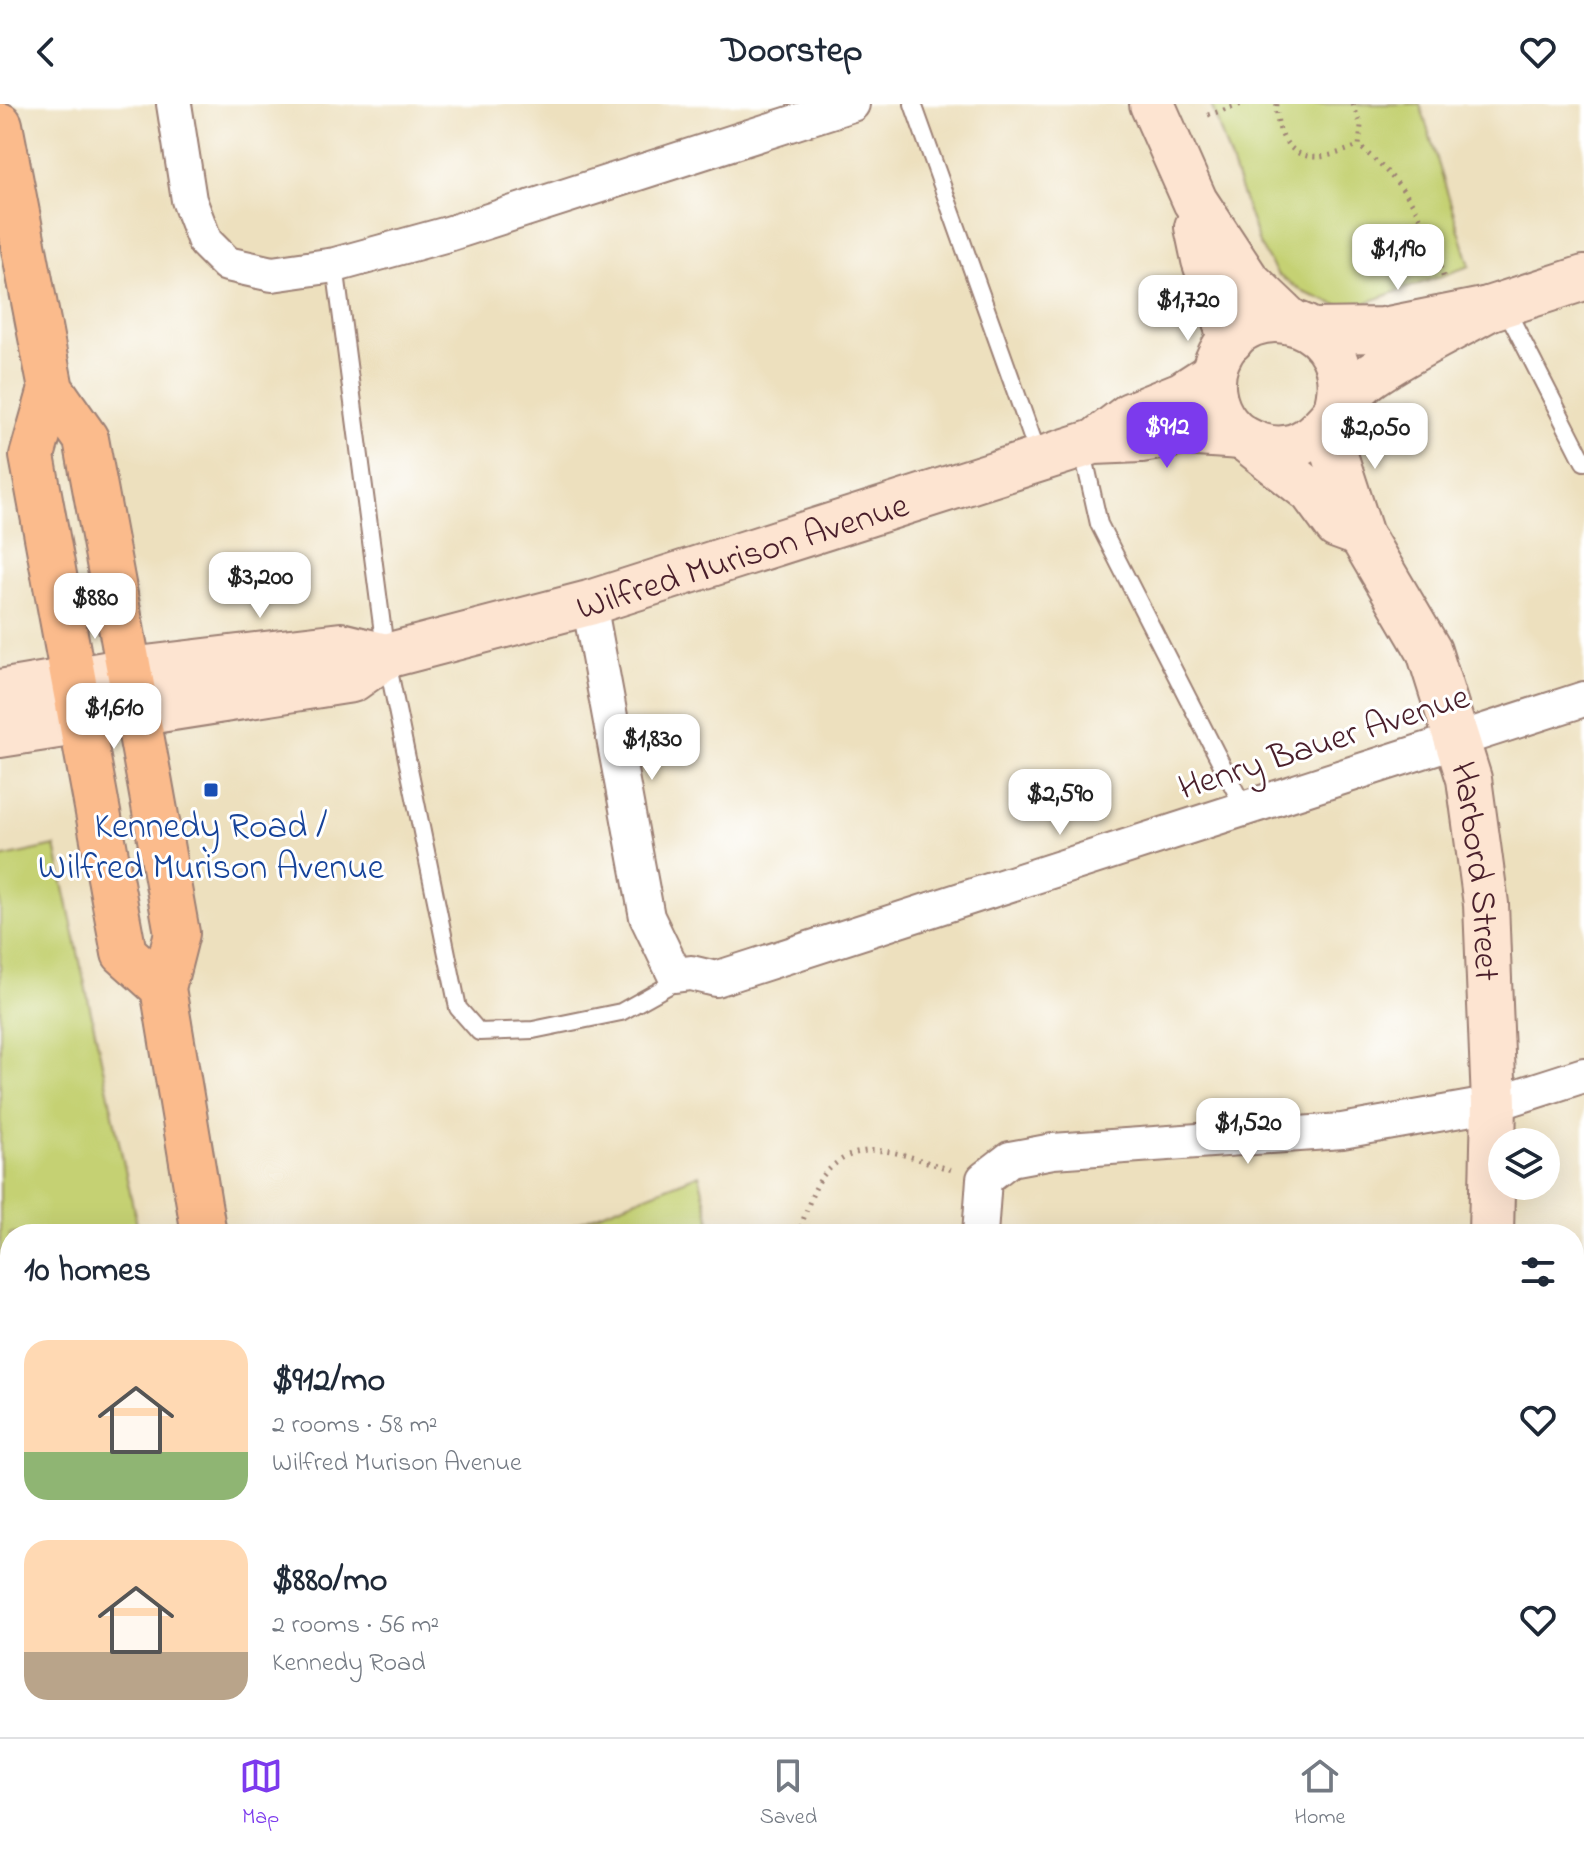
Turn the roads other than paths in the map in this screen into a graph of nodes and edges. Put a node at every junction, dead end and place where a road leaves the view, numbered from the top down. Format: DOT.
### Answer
graph roads {
  1 [pos="174,104"];
  2 [pos="852,104"];
  3 [pos="913,104"];
  4 [pos="1152,104"];
  5 [pos="0,125"];
  6 [pos="1195,201"];
  7 [pos="335,265"];
  8 [pos="1584,278"];
  9 [pos="1495,306"];
  10 [pos="1302,326"];
  11 [pos="1222,357"];
  12 [pos="51,389"];
  13 [pos="1332,417"];
  14 [pos="1245,440"];
  15 [pos="1088,444"];
  16 [pos="1040,459"];
  17 [pos="1584,462"];
  18 [pos="1361,535"];
  19 [pos="589,603"];
  20 [pos="386,656"];
  21 [pos="129,670"];
  22 [pos="73,680"];
  23 [pos="0,692"];
  24 [pos="1584,699"];
  25 [pos="137,714"];
  26 [pos="81,722"];
  27 [pos="0,735"];
  28 [pos="1457,739"];
  29 [pos="1244,808"];
  30 [pos="691,973"];
  31 [pos="163,988"];
  32 [pos="1584,1075"];
  33 [pos="1494,1104"];
  34 [pos="202,1224"];
  35 [pos="981,1224"];
  36 [pos="1491,1224"];
  1 -- 7 [label="street"];
  2 -- 7 [label="street"];
  3 -- 16 [label="lane"];
  4 -- 6 [label="street"];
  5 -- 12 [label="main road"];
  6 -- 10 [label="street"];
  6 -- 11 [label="street"];
  7 -- 20 [label="lane"];
  8 -- 9 [label="street"];
  9 -- 10 [label="street"];
  9 -- 13 [label="street"];
  9 -- 17 [label="lane"];
  10 -- 11 [label="street"];
  10 -- 13 [label="street"];
  11 -- 14 [label="street"];
  11 -- 15 [label="street, Wilfred Murison Avenue"];
  12 -- 21 [label="main road"];
  12 -- 22 [label="main road"];
  13 -- 14 [label="street"];
  13 -- 18 [label="street, Harbord Street"];
  14 -- 15 [label="street, Wilfred Murison Avenue"];
  14 -- 18 [label="street, Harbord Street"];
  15 -- 16 [label="street, Wilfred Murison Avenue"];
  15 -- 29 [label="lane"];
  16 -- 19 [label="street, Wilfred Murison Avenue"];
  18 -- 28 [label="street, Harbord Street"];
  19 -- 20 [label="street, Wilfred Murison Avenue"];
  19 -- 30 [label="street"];
  20 -- 21 [label="street, Wilfred Murison Avenue"];
  20 -- 25 [label="street, Wilfred Murison Avenue"];
  20 -- 30 [label="lane"];
  21 -- 22 [label="street, Wilfred Murison Avenue"];
  21 -- 25 [label="main road"];
  22 -- 23 [label="street, Wilfred Murison Avenue"];
  22 -- 26 [label="main road"];
  24 -- 28 [label="street, Henry Bauer Avenue"];
  25 -- 26 [label="street, Wilfred Murison Avenue"];
  25 -- 31 [label="main road"];
  26 -- 27 [label="street, Wilfred Murison Avenue"];
  26 -- 31 [label="main road"];
  28 -- 29 [label="street, Henry Bauer Avenue"];
  28 -- 33 [label="street, Harbord Street"];
  29 -- 30 [label="street, Henry Bauer Avenue"];
  31 -- 34 [label="main road"];
  32 -- 33 [label="street"];
  33 -- 35 [label="street"];
  33 -- 36 [label="street, Harbord Street"];
}
